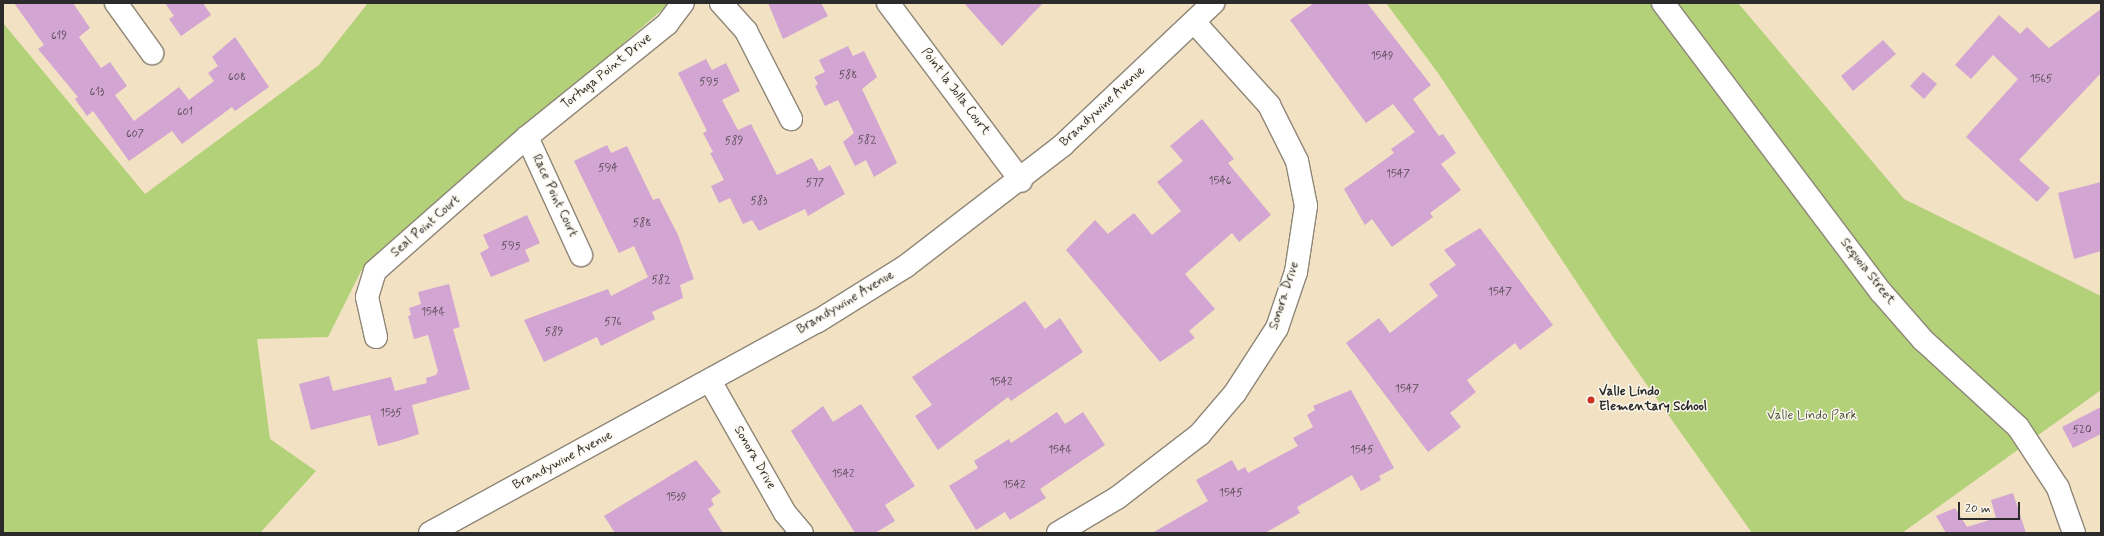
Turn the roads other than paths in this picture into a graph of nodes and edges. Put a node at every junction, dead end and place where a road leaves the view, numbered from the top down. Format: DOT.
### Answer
graph roads {
  1 [pos="116,3"];
  2 [pos="683,3"];
  3 [pos="721,3"];
  4 [pos="888,3"];
  5 [pos="1213,3"];
  6 [pos="1663,3"];
  7 [pos="1194,22"];
  8 [pos="152,54"];
  9 [pos="791,119"];
  10 [pos="527,137"];
  11 [pos="1021,181"];
  12 [pos="581,255"];
  13 [pos="376,338"];
  14 [pos="710,381"];
  15 [pos="430,533"];
  16 [pos="802,533"];
  17 [pos="1058,533"];
  18 [pos="2074,533"];
  1 -- 8 [label="street"];
  2 -- 10 [label="street, Tortuga Point Drive"];
  3 -- 9 [label="street"];
  4 -- 11 [label="street, Point la Jolla Court"];
  5 -- 7 [label="street, Brandywine Avenue"];
  6 -- 18 [label="street, Sequoia Street"];
  7 -- 11 [label="street, Brandywine Avenue"];
  7 -- 17 [label="street, Sonora Drive"];
  10 -- 12 [label="street, Race Point Court"];
  10 -- 13 [label="street, Seal Point Court"];
  11 -- 14 [label="street, Brandywine Avenue"];
  14 -- 15 [label="street, Brandywine Avenue"];
  14 -- 16 [label="street, Sonora Drive"];
}
